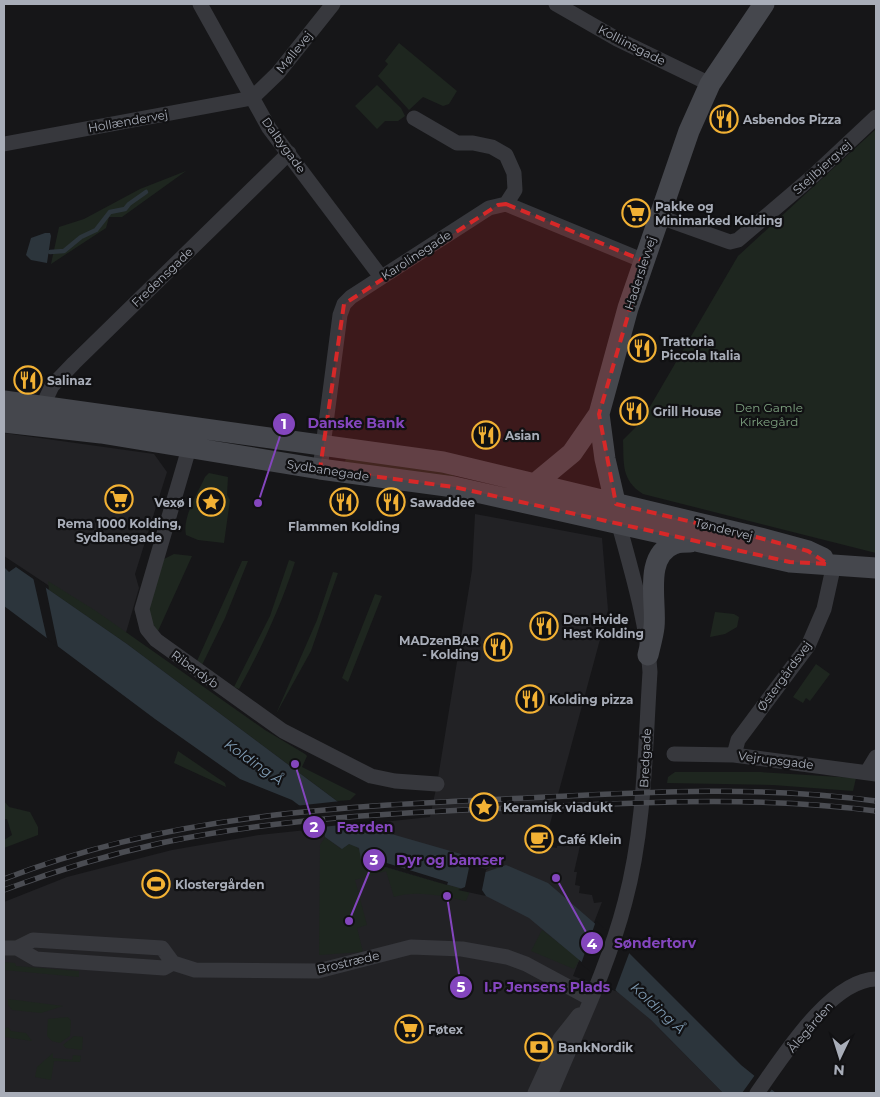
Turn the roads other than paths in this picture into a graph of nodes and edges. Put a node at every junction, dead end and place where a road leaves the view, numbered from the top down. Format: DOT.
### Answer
graph roads {
  1 [pos="200,4"];
  2 [pos="333,4"];
  3 [pos="556,4"];
  4 [pos="764,4"];
  5 [pos="710,84"];
  6 [pos="252,98"];
  7 [pos="876,117"];
  8 [pos="414,118"];
  9 [pos="4,144"];
  10 [pos="289,153"];
  11 [pos="506,204"];
  12 [pos="660,216"];
  13 [pos="644,261"];
  14 [pos="381,277"];
  15 [pos="4,401"];
  16 [pos="42,407"];
  17 [pos="599,414"];
  18 [pos="4,422"];
  19 [pos="196,428"];
  20 [pos="324,444"];
  21 [pos="189,448"];
  22 [pos="320,469"];
  23 [pos="533,483"];
  24 [pos="616,504"];
  25 [pos="620,525"];
  26 [pos="690,542"];
  27 [pos="831,564"];
  28 [pos="876,568"];
  29 [pos="648,654"];
  30 [pos="674,754"];
  31 [pos="734,755"];
  32 [pos="876,756"];
  33 [pos="871,773"];
  34 [pos="437,784"];
  35 [pos="10,948"];
  36 [pos="876,979"];
  37 [pos="589,1002"];
  38 [pos="761,1088"];
  39 [pos="536,1093"];
  40 [pos="551,1093"];
  1 -- 6 [label="street, Dalbygade"];
  2 -- 6 [label="street, Møllevej"];
  3 -- 5 [label="street, Kolliinsgade"];
  4 -- 5 [label="main road, Haderslevvej"];
  5 -- 12 [label="main road, Haderslevvej"];
  6 -- 9 [label="street, Hollændervej"];
  6 -- 10 [label="street, Dalbygade"];
  7 -- 12 [label="street, Stejlbjergvej"];
  8 -- 11 [label="street"];
  10 -- 14 [label="street, Dalbygade"];
  10 -- 16 [label="street, Fredensgade"];
  11 -- 13 [label="street"];
  11 -- 14 [label="street, Karolinegade"];
  12 -- 13 [label="main road, Haderslevvej"];
  13 -- 17 [label="main road, Haderslevvej"];
  14 -- 20 [label="street, Karolinegade"];
  15 -- 16 [label="main road, Sydbanegade"];
  16 -- 19 [label="main road, Sydbanegade"];
  17 -- 23 [label="main road"];
  17 -- 24 [label="main road, Haderslevvej"];
  18 -- 21 [label="main road, Sydbanegade"];
  19 -- 20 [label="main road, Sydbanegade"];
  19 -- 21 [label="street, Riberdyb"];
  20 -- 22 [label="street, Karolinegade"];
  20 -- 23 [label="main road, Sydbanegade"];
  21 -- 22 [label="main road, Sydbanegade"];
  21 -- 34 [label="street, Riberdyb"];
  22 -- 25 [label="main road, Sydbanegade"];
  23 -- 24 [label="main road, Sydbanegade"];
  24 -- 25 [label="main road, Bredgade"];
  24 -- 27 [label="main road, Tøndervej"];
  25 -- 26 [label="main road, Tøndervej"];
  25 -- 29 [label="street, Bredgade"];
  26 -- 27 [label="main road, Tøndervej"];
  26 -- 29 [label="main road"];
  27 -- 28 [label="main road, Tøndervej"];
  27 -- 31 [label="street, Østergårdsvej"];
  29 -- 37 [label="street, Bredgade"];
  30 -- 31 [label="street, Vejrupsgade"];
  31 -- 33 [label="street, Vejrupsgade"];
  32 -- 33 [label="street"];
  35 -- 37 [label="street, Brostræde"];
  36 -- 38 [label="street, Ålegården"];
  37 -- 39 [label="street, Bredgade"];
  37 -- 40 [label="street, Bredgade"];
}
